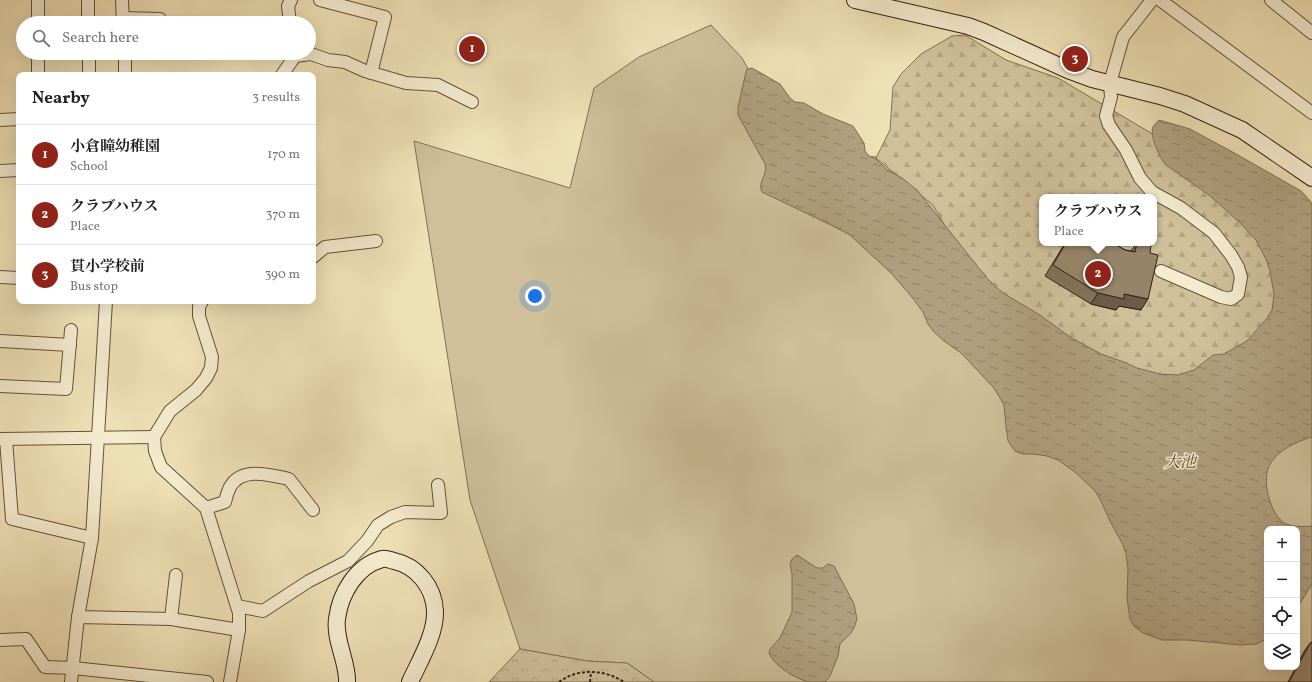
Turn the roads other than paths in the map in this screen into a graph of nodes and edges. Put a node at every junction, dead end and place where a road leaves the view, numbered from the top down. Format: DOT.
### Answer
graph roads {
  1 [pos="38,0"];
  2 [pos="88,0"];
  3 [pos="122,0"];
  4 [pos="291,0"];
  5 [pos="320,0"];
  6 [pos="855,0"];
  7 [pos="1152,0"];
  8 [pos="1160,0"];
  9 [pos="1272,0"];
  10 [pos="38,16"];
  11 [pos="88,16"];
  12 [pos="123,16"];
  13 [pos="289,16"];
  14 [pos="1312,33"];
  15 [pos="316,56"];
  16 [pos="38,60"];
  17 [pos="88,60"];
  18 [pos="125,60"];
  19 [pos="291,60"];
  20 [pos="38,72"];
  21 [pos="89,72"];
  22 [pos="125,72"];
  23 [pos="284,72"];
  24 [pos="371,73"];
  25 [pos="1110,83"];
  26 [pos="472,102"];
  27 [pos="1311,110"];
  28 [pos="16,119"];
  29 [pos="0,120"];
  30 [pos="16,170"];
  31 [pos="0,171"];
  32 [pos="1312,178"];
  33 [pos="1156,194"];
  34 [pos="1157,195"];
  35 [pos="376,240"];
  36 [pos="316,255"];
  37 [pos="1161,271"];
  38 [pos="0,277"];
  39 [pos="16,278"];
  40 [pos="106,304"];
  41 [pos="200,304"];
  42 [pos="71,330"];
  43 [pos="0,341"];
  44 [pos="70,345"];
  45 [pos="0,386"];
  46 [pos="154,437"];
  47 [pos="97,438"];
  48 [pos="3,439"];
  49 [pos="438,485"];
  50 [pos="206,508"];
  51 [pos="313,510"];
  52 [pos="92,538"];
  53 [pos="335,568"];
  54 [pos="176,575"];
  55 [pos="350,585"];
  56 [pos="237,606"];
  57 [pos="78,617"];
  58 [pos="171,619"];
  59 [pos="240,630"];
  60 [pos="0,640"];
  61 [pos="73,668"];
  62 [pos="71,682"];
  63 [pos="207,682"];
  64 [pos="230,682"];
  65 [pos="347,682"];
  66 [pos="410,682"];
  1 -- 10 [label="street"];
  2 -- 11 [label="street"];
  3 -- 12 [label="street"];
  4 -- 13 [label="street"];
  5 -- 24 [label="street"];
  6 -- 25 [label="street"];
  7 -- 25 [label="street"];
  8 -- 27 [label="street"];
  9 -- 14 [label="street"];
  15 -- 24 [label="street"];
  16 -- 20 [label="street"];
  17 -- 21 [label="street"];
  18 -- 22 [label="street"];
  19 -- 23 [label="street"];
  24 -- 26 [label="street"];
  25 -- 32 [label="street"];
  25 -- 33 [label="street"];
  28 -- 29 [label="street"];
  30 -- 31 [label="street"];
  34 -- 37 [label="street"];
  35 -- 36 [label="street"];
  38 -- 39 [label="street"];
  40 -- 47 [label="street"];
  41 -- 46 [label="street"];
  42 -- 44 [label="street"];
  43 -- 44 [label="street"];
  44 -- 45 [label="street"];
  46 -- 47 [label="street"];
  46 -- 50 [label="street"];
  47 -- 48 [label="street"];
  47 -- 52 [label="street"];
  48 -- 52 [label="street"];
  49 -- 53 [label="street"];
  50 -- 51 [label="street"];
  50 -- 56 [label="street"];
  52 -- 57 [label="street"];
  53 -- 55 [label="street"];
  53 -- 56 [label="street"];
  54 -- 58 [label="street"];
  55 -- 65 [label="street"];
  55 -- 66 [label="street"];
  56 -- 59 [label="street"];
  57 -- 58 [label="street"];
  57 -- 61 [label="street"];
  58 -- 59 [label="street"];
  59 -- 64 [label="street"];
  60 -- 61 [label="street"];
  61 -- 62 [label="street"];
  61 -- 63 [label="street"];
}
